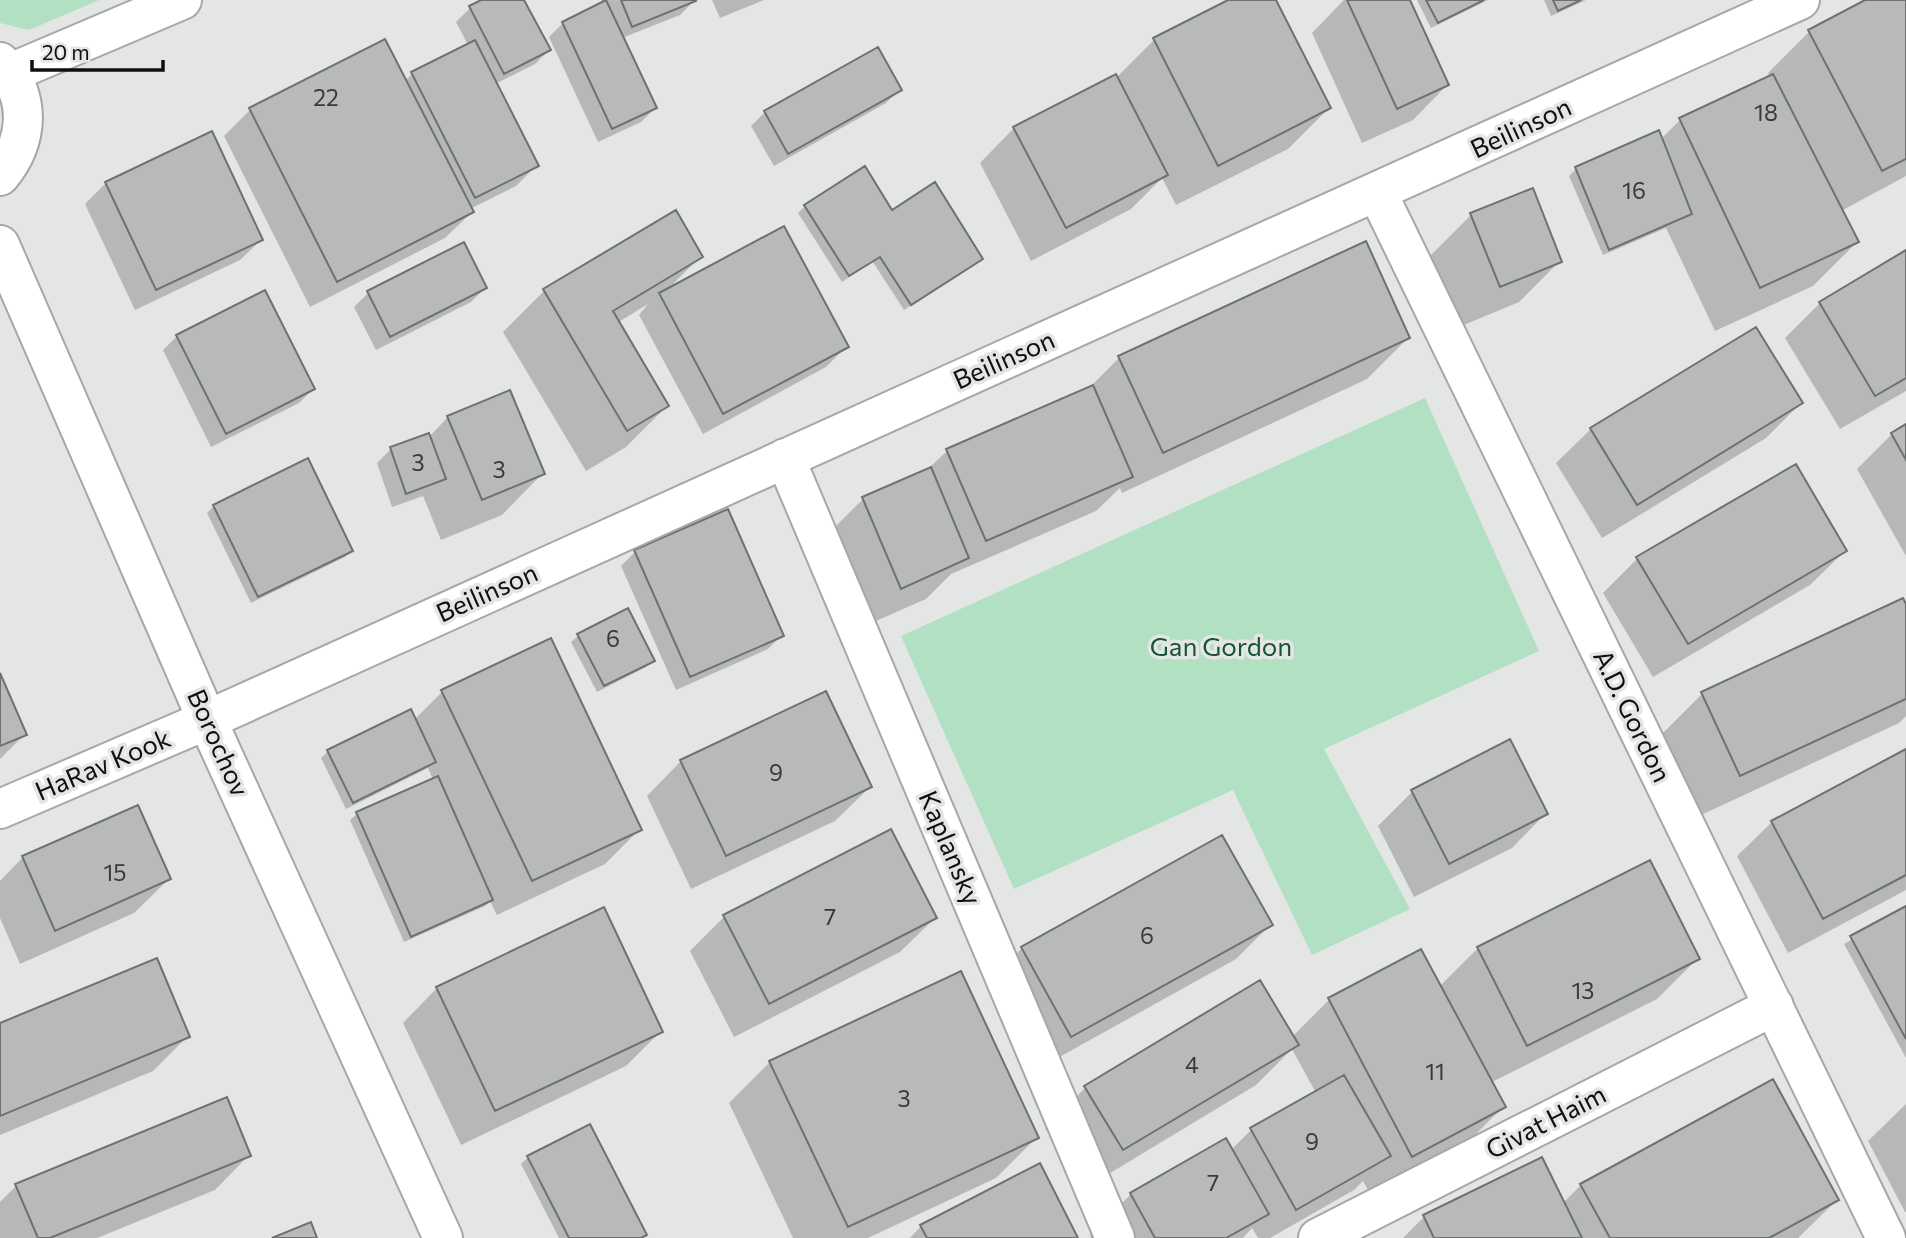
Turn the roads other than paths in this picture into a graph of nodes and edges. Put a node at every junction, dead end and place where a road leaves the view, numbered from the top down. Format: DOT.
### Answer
graph roads {
  1 [pos="182,0"];
  2 [pos="1800,0"];
  3 [pos="5,68"];
  4 [pos="0,176"];
  5 [pos="1378,194"];
  6 [pos="0,245"];
  7 [pos="785,458"];
  8 [pos="207,720"];
  9 [pos="0,809"];
  10 [pos="1774,1006"];
  11 [pos="443,1238"];
  12 [pos="1115,1238"];
  13 [pos="1318,1238"];
  14 [pos="1886,1238"];
  1 -- 3 [label="street"];
  2 -- 5 [label="street, Beilinson"];
  3 -- 4 [label="street"];
  5 -- 7 [label="street, Beilinson"];
  5 -- 10 [label="street, A.D. Gordon"];
  6 -- 8 [label="street, Borochov"];
  7 -- 8 [label="street, Beilinson"];
  7 -- 12 [label="street, Kaplansky"];
  8 -- 9 [label="street, HaRav Kook"];
  8 -- 11 [label="street, Borochov"];
  10 -- 13 [label="street, Givat Haim"];
  10 -- 14 [label="street, A.D. Gordon"];
}
